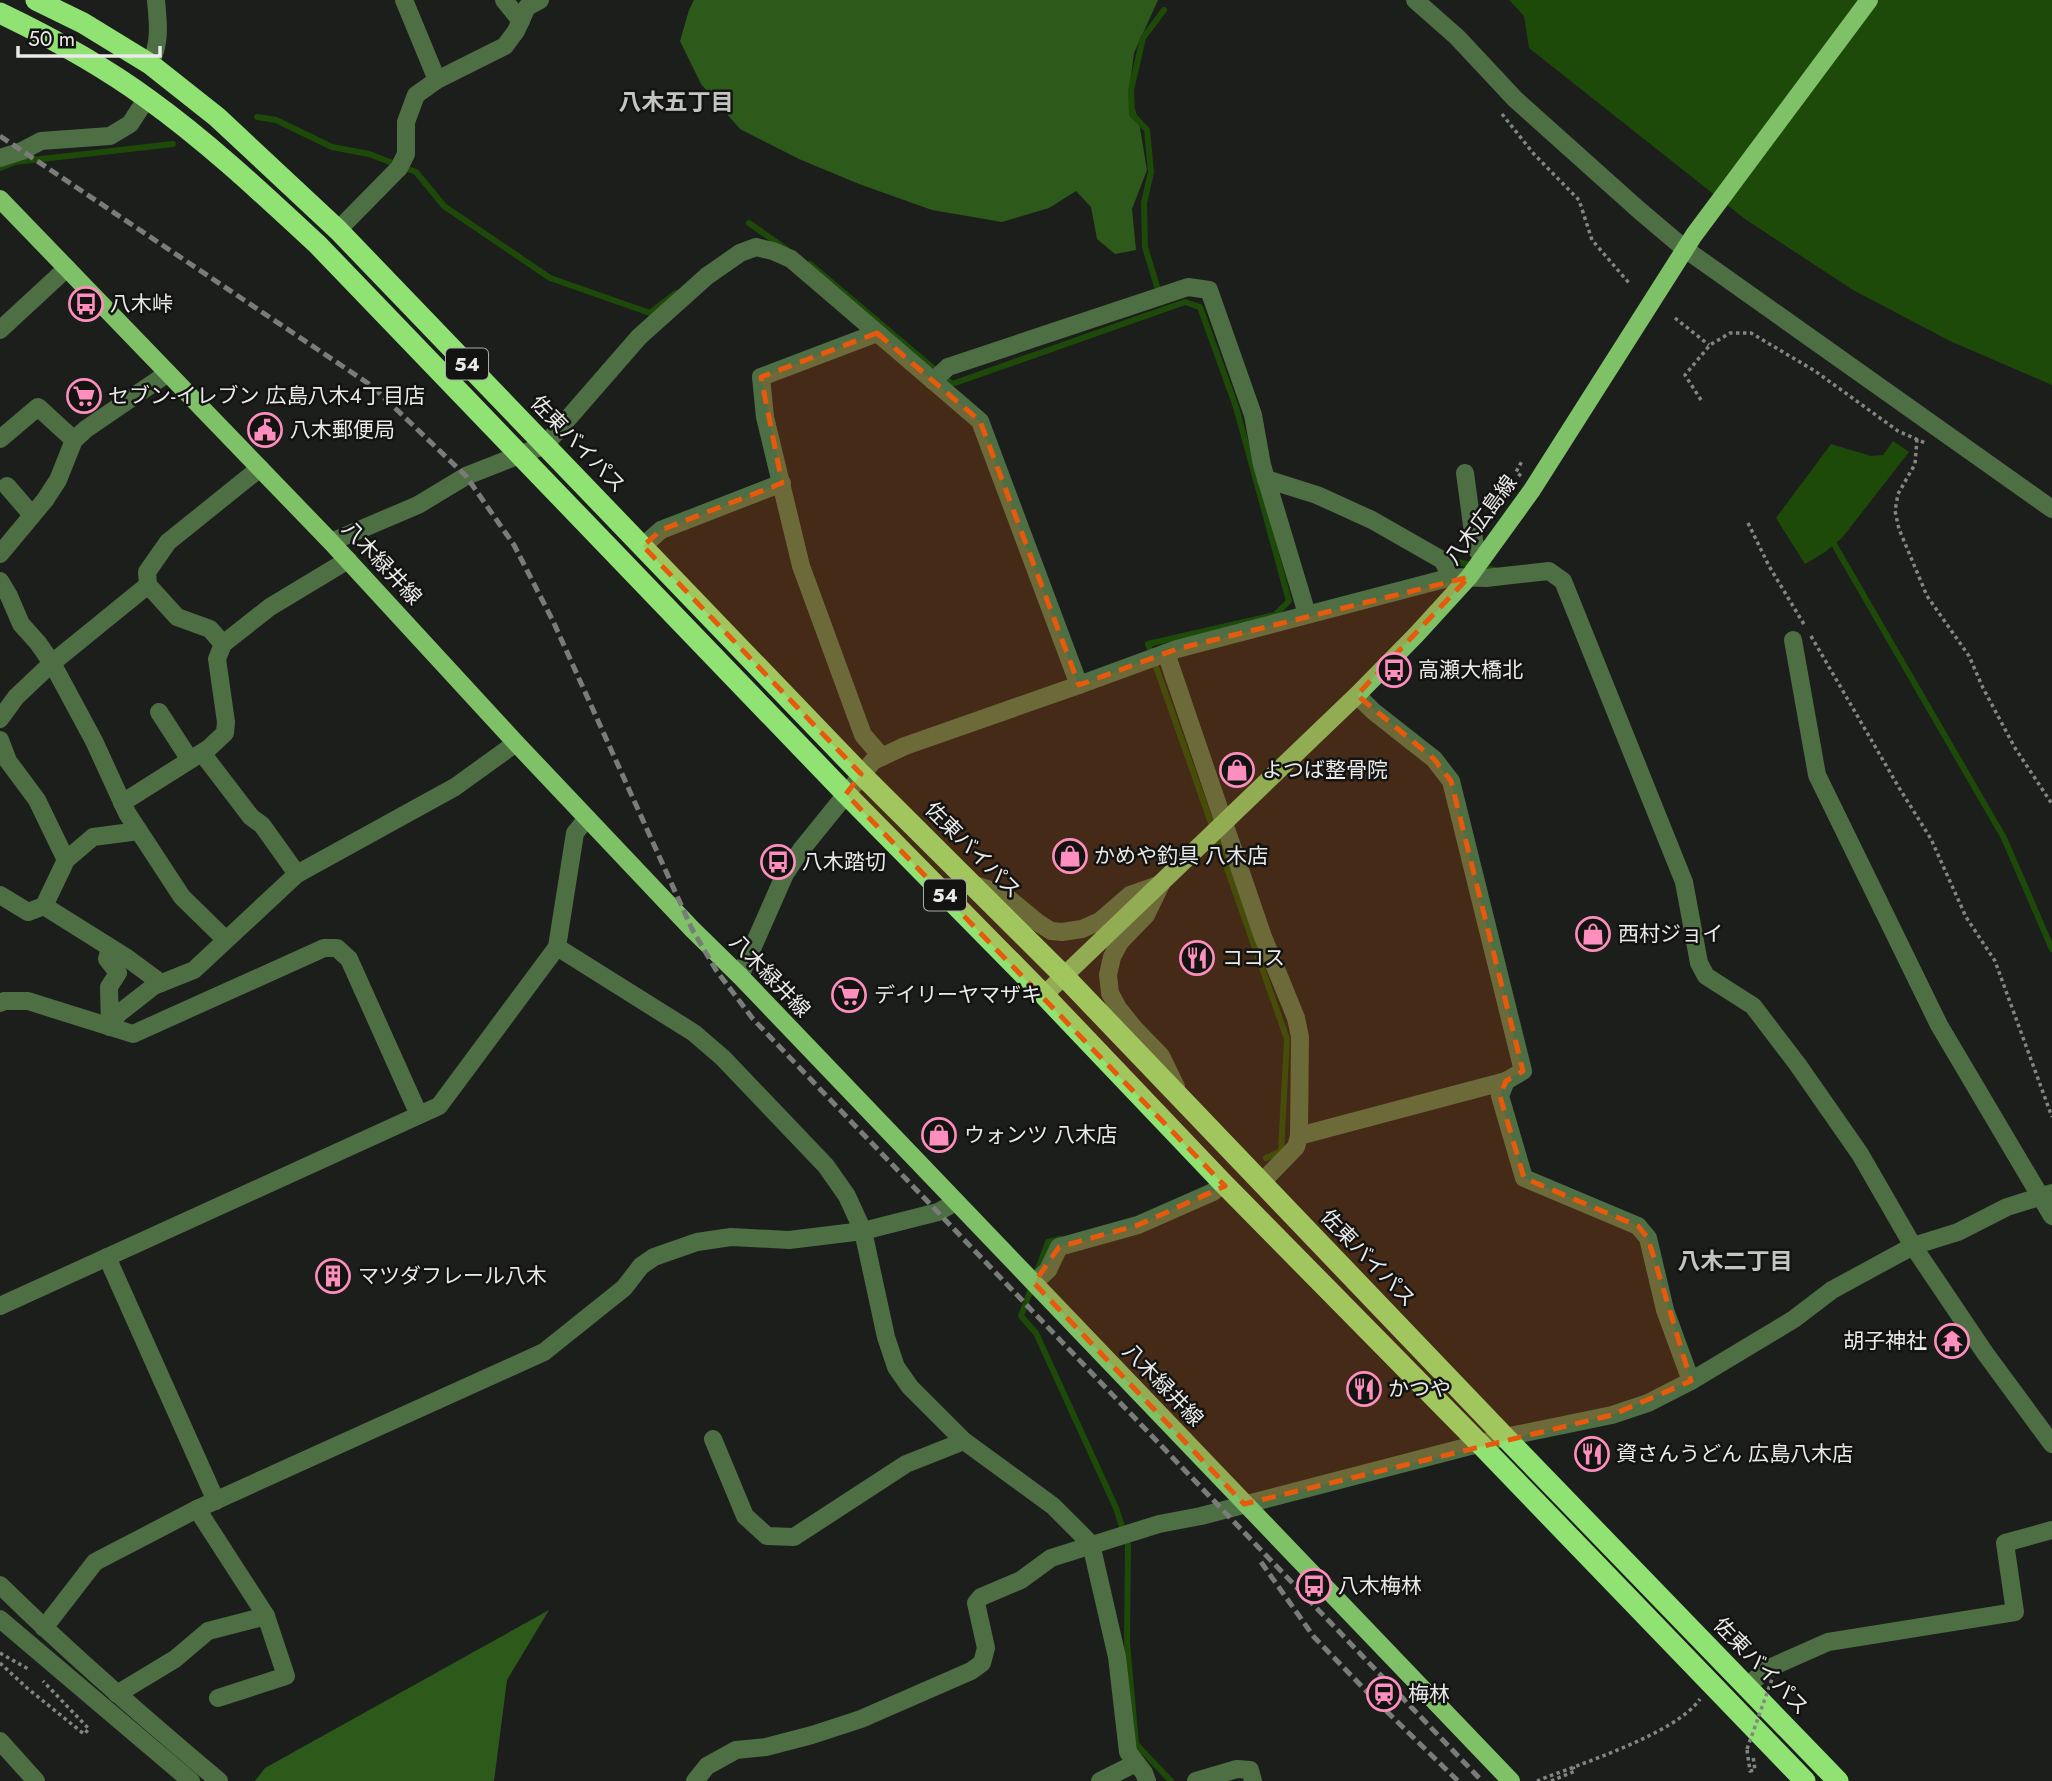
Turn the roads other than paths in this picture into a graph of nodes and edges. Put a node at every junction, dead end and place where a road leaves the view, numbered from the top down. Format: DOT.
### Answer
graph roads {
  1 [pos="36,0"];
  2 [pos="156,0"];
  3 [pos="404,0"];
  4 [pos="504,0"];
  5 [pos="540,0"];
  6 [pos="1415,0"];
  7 [pos="1869,0"];
  8 [pos="0,13"];
  9 [pos="521,21"];
  10 [pos="150,64"];
  11 [pos="437,80"];
  12 [pos="147,98"];
  13 [pos="0,158"];
  14 [pos="0,200"];
  15 [pos="338,230"];
  16 [pos="1685,249"];
  17 [pos="67,268"];
  18 [pos="0,330"];
  19 [pos="877,333"];
  20 [pos="168,373"];
  21 [pos="933,381"];
  22 [pos="0,439"];
  23 [pos="74,440"];
  24 [pos="545,445"];
  25 [pos="518,454"];
  26 [pos="260,468"];
  27 [pos="1465,472"];
  28 [pos="1266,479"];
  29 [pos="782,483"];
  30 [pos="7,486"];
  31 [pos="2052,509"];
  32 [pos="32,515"];
  33 [pos="331,542"];
  34 [pos="643,547"];
  35 [pos="0,554"];
  36 [pos="1483,558"];
  37 [pos="348,560"];
  38 [pos="1460,577"];
  39 [pos="0,581"];
  40 [pos="148,585"];
  41 [pos="1307,614"];
  42 [pos="1793,640"];
  43 [pos="223,644"];
  44 [pos="1166,653"];
  45 [pos="52,663"];
  46 [pos="1079,685"];
  47 [pos="1357,695"];
  48 [pos="159,712"];
  49 [pos="0,719"];
  50 [pos="0,740"];
  51 [pos="516,743"];
  52 [pos="196,756"];
  53 [pos="882,757"];
  54 [pos="861,774"];
  55 [pos="846,794"];
  56 [pos="122,803"];
  57 [pos="587,818"];
  58 [pos="1223,824"];
  59 [pos="139,831"];
  60 [pos="66,860"];
  61 [pos="297,874"];
  62 [pos="972,884"];
  63 [pos="1161,884"];
  64 [pos="0,895"];
  65 [pos="44,906"];
  66 [pos="226,940"];
  67 [pos="557,947"];
  68 [pos="110,948"];
  69 [pos="740,976"];
  70 [pos="1064,976"];
  71 [pos="161,983"];
  72 [pos="1044,995"];
  73 [pos="0,1003"];
  74 [pos="110,1027"];
  75 [pos="1506,1081"];
  76 [pos="1181,1097"];
  77 [pos="419,1115"];
  78 [pos="1298,1136"];
  79 [pos="1262,1182"];
  80 [pos="1223,1183"];
  81 [pos="2046,1196"];
  82 [pos="956,1202"];
  83 [pos="2052,1216"];
  84 [pos="863,1231"];
  85 [pos="1913,1246"];
  86 [pos="107,1257"];
  87 [pos="1034,1283"];
  88 [pos="0,1306"];
  89 [pos="1691,1381"];
  90 [pos="1505,1437"];
  91 [pos="713,1439"];
  92 [pos="964,1441"];
  93 [pos="1480,1444"];
  94 [pos="2052,1444"];
  95 [pos="216,1501"];
  96 [pos="1244,1504"];
  97 [pos="197,1510"];
  98 [pos="2052,1530"];
  99 [pos="1091,1544"];
  100 [pos="0,1585"];
  101 [pos="266,1616"];
  102 [pos="0,1619"];
  103 [pos="44,1628"];
  104 [pos="1746,1686"];
  105 [pos="117,1695"];
  106 [pos="218,1698"];
  107 [pos="0,1741"];
  108 [pos="1136,1763"];
  109 [pos="36,1781"];
  110 [pos="191,1781"];
  111 [pos="219,1781"];
  112 [pos="695,1781"];
  113 [pos="1100,1781"];
  114 [pos="1147,1781"];
  115 [pos="1196,1781"];
  116 [pos="1253,1781"];
  117 [pos="1511,1781"];
  118 [pos="1805,1781"];
  119 [pos="1838,1781"];
  1 -- 10 [label="highway, 佐東バイパス / 54"];
  2 -- 10 [label="street"];
  3 -- 11 [label="street"];
  4 -- 9 [label="street"];
  5 -- 9 [label="street"];
  6 -- 16 [label="street"];
  7 -- 16 [label="main road, 八木広島線"];
  8 -- 12 [label="highway, 54"];
  9 -- 11 [label="street"];
  10 -- 15 [label="highway, 佐東バイパス / 54"];
  11 -- 15 [label="street"];
  12 -- 13 [label="street"];
  12 -- 25 [label="highway, 54"];
  14 -- 17 [label="main road, 八木緑井線"];
  15 -- 24 [label="highway, 佐東バイパス / 54"];
  16 -- 31 [label="street"];
  16 -- 36 [label="main road, 八木広島線"];
  17 -- 18 [label="street"];
  17 -- 20 [label="main road, 八木緑井線"];
  19 -- 21 [label="street"];
  19 -- 24 [label="street"];
  19 -- 29 [label="street"];
  20 -- 23 [label="street"];
  20 -- 26 [label="main road, 八木緑井線"];
  21 -- 28 [label="street"];
  21 -- 46 [label="street"];
  22 -- 23 [label="street"];
  23 -- 32 [label="street"];
  24 -- 25 [label="street"];
  24 -- 34 [label="highway, 佐東バイパス / 54"];
  25 -- 33 [label="street"];
  25 -- 55 [label="highway, 54"];
  26 -- 33 [label="main road, 八木緑井線"];
  26 -- 40 [label="street"];
  27 -- 36 [label="street"];
  28 -- 38 [label="street"];
  28 -- 41 [label="street"];
  29 -- 34 [label="street"];
  29 -- 53 [label="street"];
  30 -- 32 [label="street"];
  32 -- 35 [label="street"];
  33 -- 37 [label="main road, 八木緑井線"];
  34 -- 54 [label="highway, 佐東バイパス / 54"];
  36 -- 38 [label="main road, 八木広島線"];
  37 -- 43 [label="street"];
  37 -- 51 [label="main road, 八木緑井線"];
  38 -- 41 [label="street"];
  38 -- 47 [label="main road, 八木広島線"];
  38 -- 85 [label="street"];
  39 -- 45 [label="street"];
  40 -- 43 [label="street"];
  40 -- 45 [label="street"];
  41 -- 44 [label="street"];
  42 -- 81 [label="street"];
  43 -- 52 [label="street"];
  44 -- 46 [label="street"];
  44 -- 58 [label="street"];
  45 -- 49 [label="street"];
  45 -- 56 [label="street"];
  46 -- 53 [label="street"];
  47 -- 58 [label="main road, 八木広島線"];
  47 -- 75 [label="street"];
  48 -- 52 [label="street"];
  50 -- 60 [label="street"];
  51 -- 57 [label="main road, 八木緑井線"];
  51 -- 61 [label="street"];
  52 -- 56 [label="street"];
  52 -- 61 [label="street"];
  53 -- 54 [label="street"];
  54 -- 55 [label="street"];
  54 -- 62 [label="highway, 佐東バイパス / 54"];
  55 -- 69 [label="street"];
  55 -- 72 [label="highway, 54"];
  56 -- 59 [label="street"];
  57 -- 67 [label="street"];
  57 -- 69 [label="main road, 八木緑井線"];
  58 -- 63 [label="main road, 八木広島線"];
  58 -- 78 [label="street"];
  59 -- 60 [label="street"];
  59 -- 66 [label="street"];
  60 -- 65 [label="street"];
  61 -- 66 [label="street"];
  62 -- 63 [label="street"];
  62 -- 70 [label="highway, 佐東バイパス / 54"];
  63 -- 70 [label="main road, 八木広島線"];
  63 -- 76 [label="street"];
  64 -- 65 [label="street"];
  65 -- 68 [label="street"];
  66 -- 71 [label="street"];
  67 -- 77 [label="street"];
  67 -- 84 [label="street"];
  68 -- 71 [label="street"];
  68 -- 74 [label="street"];
  69 -- 82 [label="main road, 八木緑井線"];
  70 -- 72 [label="main road, 八木広島線"];
  70 -- 76 [label="highway, 佐東バイパス / 54"];
  71 -- 74 [label="street"];
  72 -- 80 [label="highway, 54"];
  73 -- 74 [label="street"];
  74 -- 77 [label="street"];
  75 -- 78 [label="street"];
  75 -- 89 [label="street"];
  76 -- 79 [label="highway, 佐東バイパス / 54"];
  77 -- 86 [label="street"];
  78 -- 79 [label="street"];
  79 -- 90 [label="highway, 佐東バイパス / 54"];
  80 -- 87 [label="street"];
  80 -- 93 [label="highway, 54"];
  81 -- 83 [label="street"];
  81 -- 85 [label="street"];
  82 -- 84 [label="street"];
  82 -- 87 [label="main road, 八木緑井線"];
  84 -- 92 [label="street"];
  84 -- 95 [label="street"];
  85 -- 89 [label="street"];
  85 -- 94 [label="street"];
  86 -- 88 [label="street"];
  86 -- 95 [label="street"];
  87 -- 96 [label="main road, 八木緑井線"];
  89 -- 90 [label="street"];
  90 -- 93 [label="street"];
  90 -- 104 [label="highway, 佐東バイパス / 54"];
  91 -- 92 [label="street"];
  92 -- 99 [label="street"];
  93 -- 96 [label="street"];
  93 -- 118 [label="highway, 54"];
  95 -- 97 [label="street"];
  96 -- 99 [label="street"];
  96 -- 117 [label="main road, 八木緑井線"];
  97 -- 101 [label="street"];
  97 -- 103 [label="street"];
  98 -- 104 [label="street"];
  99 -- 108 [label="street"];
  99 -- 112 [label="street"];
  100 -- 103 [label="street"];
  101 -- 105 [label="street"];
  101 -- 106 [label="street"];
  102 -- 110 [label="street"];
  103 -- 105 [label="street"];
  104 -- 119 [label="highway, 佐東バイパス / 54"];
  105 -- 111 [label="street"];
  107 -- 109 [label="street"];
  108 -- 113 [label="street"];
  108 -- 114 [label="street"];
  115 -- 116 [label="street"];
}
